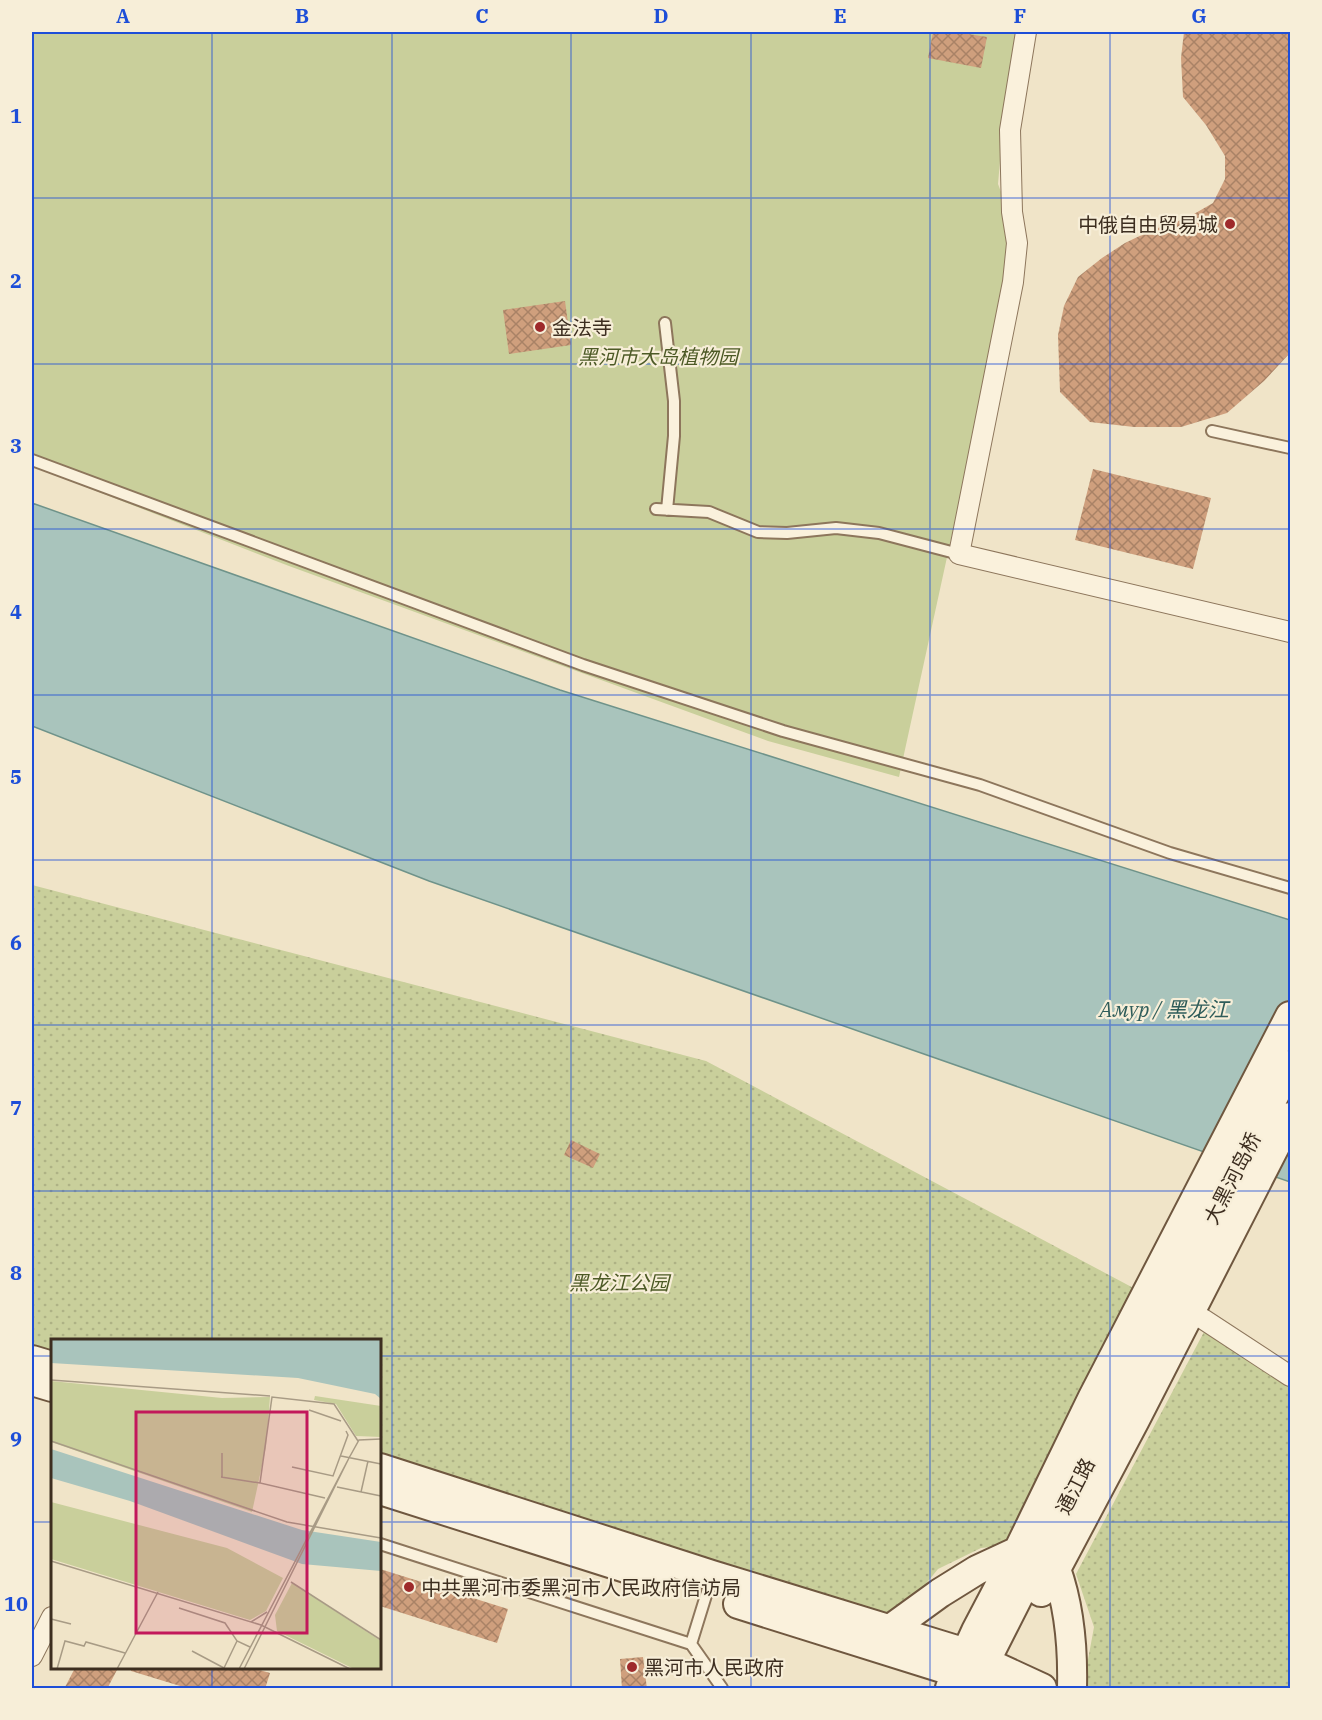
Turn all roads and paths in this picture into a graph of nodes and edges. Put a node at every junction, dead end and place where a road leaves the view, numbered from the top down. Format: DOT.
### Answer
graph roads {
  1 [pos="1026,32"];
  2 [pos="665,323"];
  3 [pos="1212,431"];
  4 [pos="1290,448"];
  5 [pos="32,460"];
  6 [pos="959,554"];
  7 [pos="1290,632"];
  8 [pos="1290,888"];
  9 [pos="1290,1016"];
  10 [pos="1290,1065"];
  11 [pos="1290,1117"];
  12 [pos="1181,1298"];
  13 [pos="32,1360"];
  14 [pos="51,1366"];
  15 [pos="1290,1376"];
  16 [pos="32,1381"];
  17 [pos="51,1388"];
  18 [pos="381,1468"];
  19 [pos="381,1490"];
  20 [pos="381,1544"];
  21 [pos="1018,1551"];
  22 [pos="1056,1569"];
  23 [pos="709,1585"];
  24 [pos="51,1619"];
  25 [pos="889,1630"];
  26 [pos="691,1644"];
  27 [pos="32,1656"];
  28 [pos="979,1676"];
  29 [pos="722,1689"];
  30 [pos="1042,1689"];
  31 [pos="1072,1689"];
  1 -- 6 [label="street"];
  2 -- 6 [label="lane"];
  3 -- 4 [label="lane"];
  5 -- 8 [label="lane"];
  6 -- 7 [label="street"];
  9 -- 12 [label="main road"];
  10 -- 12 [label="main road, 大黑河岛桥"];
  11 -- 12 [label="main road"];
  12 -- 15 [label="street"];
  12 -- 21 [label="main road"];
  12 -- 22 [label="main road"];
  12 -- 28 [label="main road, 通江路"];
  13 -- 14 [label="main road"];
  16 -- 17 [label="main road"];
  18 -- 23 [label="main road"];
  19 -- 23 [label="main road"];
  20 -- 26 [label="lane"];
  21 -- 25 [label="main road"];
  21 -- 28 [label="main road"];
  22 -- 28 [label="main road"];
  22 -- 31 [label="main road"];
  23 -- 25 [label="main road"];
  23 -- 26 [label="lane"];
  23 -- 28 [label="main road"];
  24 -- 27 [label="street"];
  25 -- 28 [label="main road"];
  26 -- 29 [label="lane"];
  28 -- 30 [label="main road"];
}
